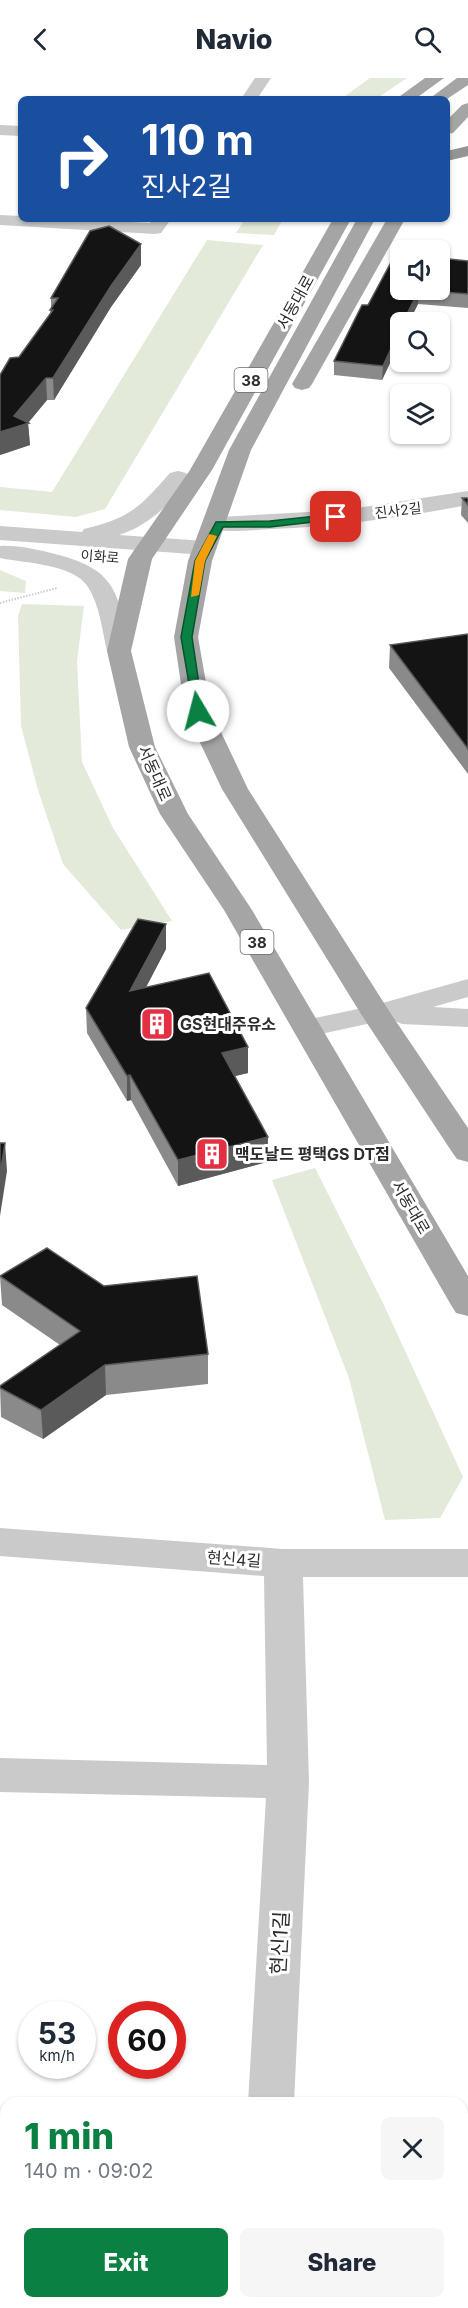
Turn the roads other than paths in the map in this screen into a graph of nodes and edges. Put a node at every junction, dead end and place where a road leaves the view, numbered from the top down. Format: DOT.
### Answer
graph roads {
  1 [pos="263,78"];
  2 [pos="436,78"];
  3 [pos="467,78"];
  4 [pos="251,96"];
  5 [pos="409,96"];
  6 [pos="450,98"];
  7 [pos="468,103"];
  8 [pos="450,104"];
  9 [pos="450,127"];
  10 [pos="0,130"];
  11 [pos="468,130"];
  12 [pos="18,131"];
  13 [pos="450,131"];
  14 [pos="450,132"];
  15 [pos="468,137"];
  16 [pos="468,151"];
  17 [pos="450,155"];
  18 [pos="0,220"];
  19 [pos="18,221"];
  20 [pos="34,222"];
  21 [pos="160,222"];
  22 [pos="318,222"];
  23 [pos="340,222"];
  24 [pos="364,222"];
  25 [pos="394,222"];
  26 [pos="292,403"];
  27 [pos="258,460"];
  28 [pos="178,478"];
  29 [pos="468,498"];
  30 [pos="219,524"];
  31 [pos="0,533"];
  32 [pos="33,536"];
  33 [pos="147,547"];
  34 [pos="0,550"];
  35 [pos="203,555"];
  36 [pos="119,651"];
  37 [pos="468,988"];
  38 [pos="376,1014"];
  39 [pos="468,1018"];
  40 [pos="307,1028"];
  41 [pos="468,1152"];
  42 [pos="468,1305"];
  43 [pos="0,1542"];
  44 [pos="283,1563"];
  45 [pos="468,1563"];
  46 [pos="0,1775"];
  47 [pos="288,1782"];
  48 [pos="272,2097"];
  1 -- 4 [label="street"];
  2 -- 5 [label="main road"];
  3 -- 6 [label="main road"];
  7 -- 8 [label="main road"];
  7 -- 9 [label="main road"];
  10 -- 12 [label="street"];
  11 -- 13 [label="highway"];
  14 -- 15 [label="highway"];
  16 -- 17 [label="highway"];
  18 -- 19 [label="street"];
  20 -- 21 [label="street"];
  22 -- 28 [label="main road"];
  23 -- 33 [label="main road, 서동대로 / 38"];
  24 -- 35 [label="main road, 서동대로 / 38"];
  25 -- 26 [label="main road"];
  27 -- 30 [label="main road"];
  28 -- 32 [label="street"];
  28 -- 33 [label="main road"];
  29 -- 30 [label="street, 진사2길"];
  30 -- 35 [label="main road"];
  31 -- 32 [label="street"];
  32 -- 33 [label="street"];
  33 -- 34 [label="street, 이화로"];
  33 -- 35 [label="street, 이화로"];
  33 -- 36 [label="main road, 서동대로 / 38"];
  34 -- 36 [label="street"];
  35 -- 38 [label="main road, 서동대로 / 38"];
  36 -- 40 [label="main road, 서동대로 / 38"];
  37 -- 38 [label="street"];
  38 -- 39 [label="street"];
  38 -- 40 [label="street"];
  38 -- 41 [label="main road, 서동대로 / 38"];
  40 -- 42 [label="main road, 서동대로 / 38"];
  43 -- 44 [label="street, 현신4길"];
  44 -- 45 [label="street, 현신4길"];
  44 -- 47 [label="street, 현신1길"];
  46 -- 47 [label="street"];
  47 -- 48 [label="street, 현신1길"];
}
